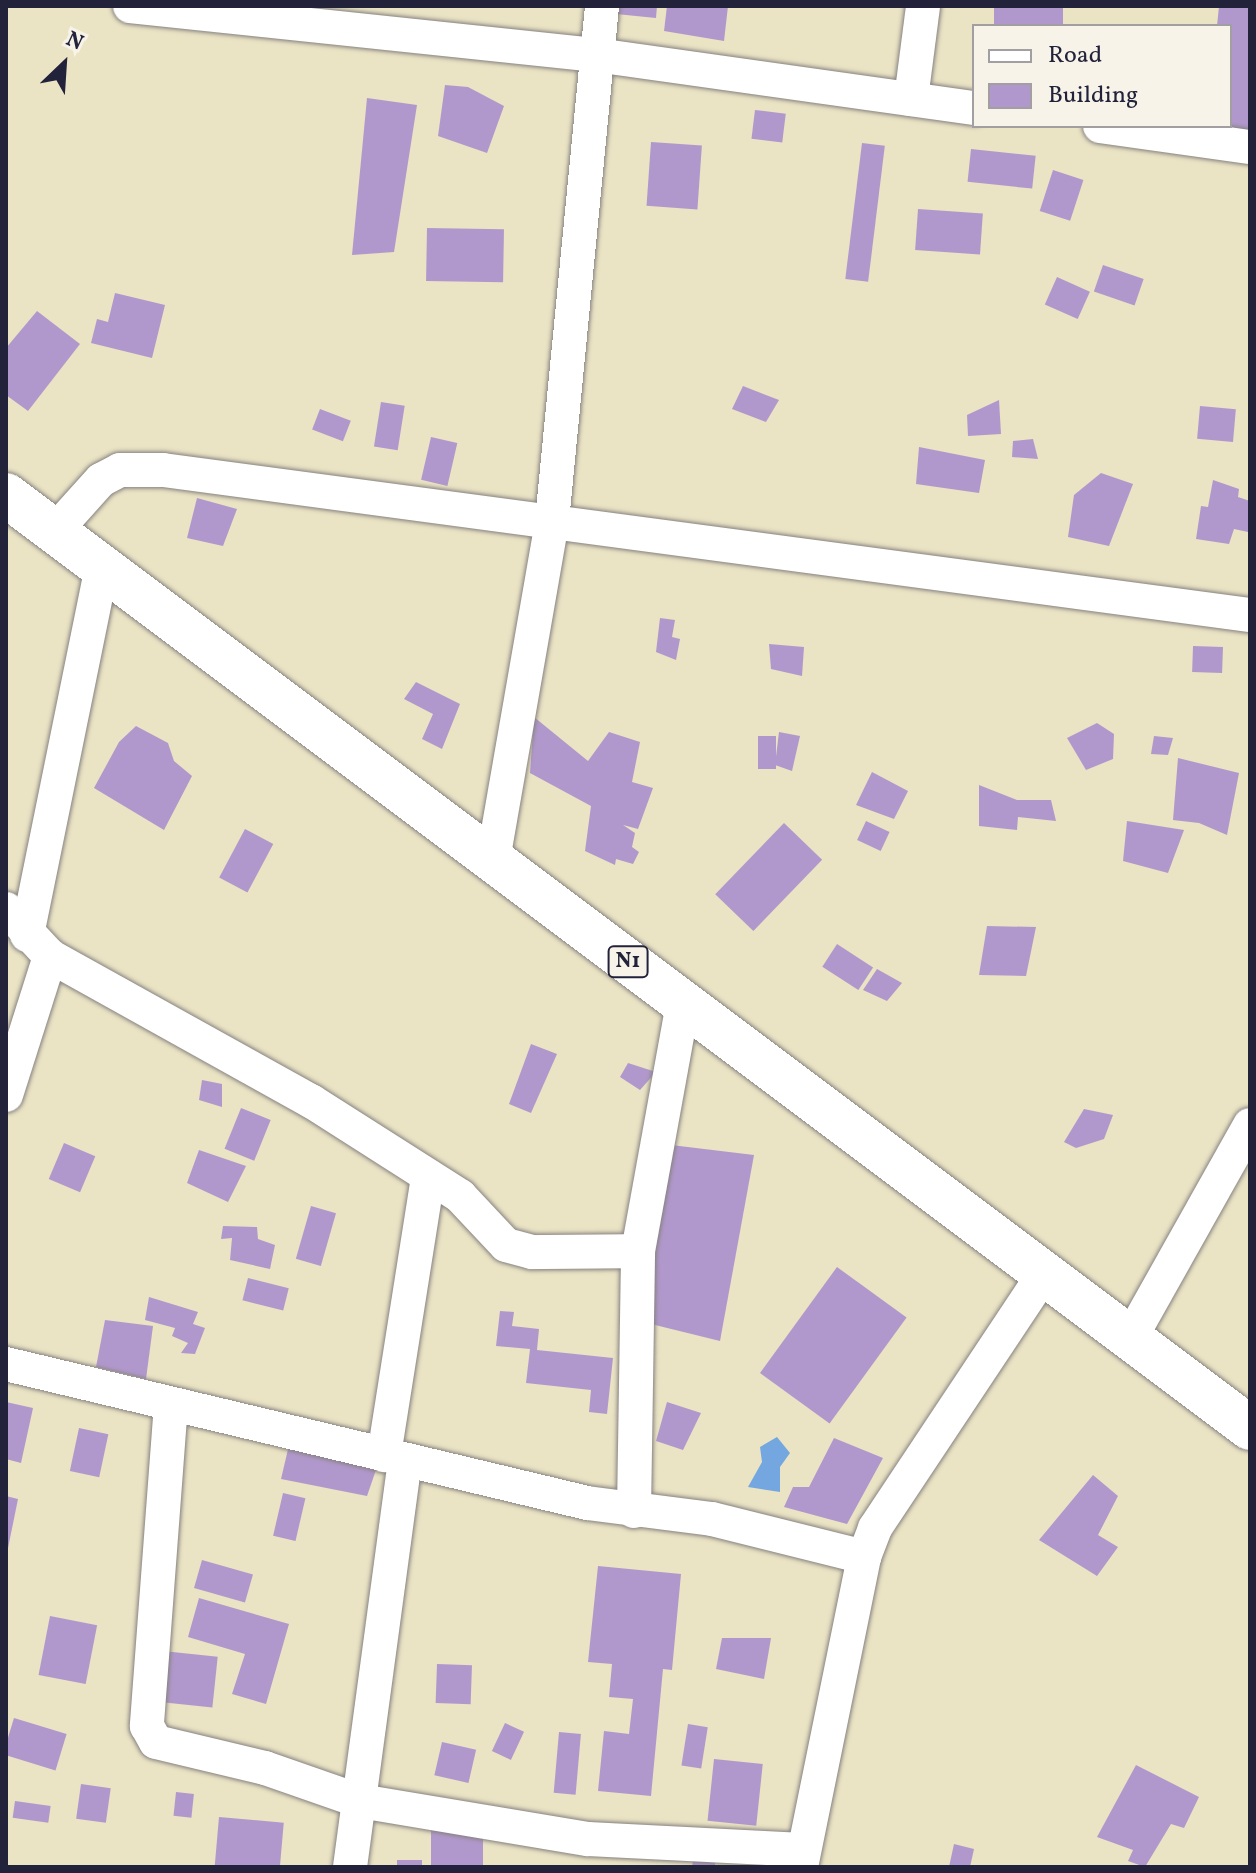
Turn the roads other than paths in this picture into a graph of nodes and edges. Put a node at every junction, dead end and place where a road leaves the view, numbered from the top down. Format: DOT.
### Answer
graph roads {
  1 [pos="130,6"];
  2 [pos="602,6"];
  3 [pos="923,6"];
  4 [pos="596,55"];
  5 [pos="911,99"];
  6 [pos="972,108"];
  7 [pos="1114,128"];
  8 [pos="1250,147"];
  9 [pos="6,495"];
  10 [pos="552,521"];
  11 [pos="55,531"];
  12 [pos="102,567"];
  13 [pos="1250,615"];
  14 [pos="493,860"];
  15 [pos="6,909"];
  16 [pos="38,946"];
  17 [pos="683,1004"];
  18 [pos="6,1095"];
  19 [pos="1250,1125"];
  20 [pos="428,1176"];
  21 [pos="638,1251"];
  22 [pos="1044,1274"];
  23 [pos="1131,1337"];
  24 [pos="6,1364"];
  25 [pos="171,1404"];
  26 [pos="1250,1428"];
  27 [pos="394,1458"];
  28 [pos="634,1511"];
  29 [pos="864,1557"];
  30 [pos="360,1801"];
  31 [pos="802,1858"];
  32 [pos="350,1867"];
  1 -- 4 [label="street"];
  2 -- 4 [label="street"];
  3 -- 5 [label="street"];
  4 -- 5 [label="street"];
  4 -- 10 [label="street"];
  5 -- 6 [label="street"];
  7 -- 8 [label="street"];
  9 -- 11 [label="highway, N1"];
  10 -- 11 [label="street"];
  10 -- 13 [label="street"];
  10 -- 14 [label="street"];
  11 -- 12 [label="highway, N1"];
  12 -- 14 [label="highway, N1"];
  12 -- 16 [label="street"];
  14 -- 17 [label="highway, N1"];
  15 -- 16 [label="street"];
  16 -- 18 [label="street"];
  16 -- 20 [label="street"];
  17 -- 21 [label="street"];
  17 -- 22 [label="highway, N1"];
  19 -- 23 [label="street"];
  20 -- 21 [label="street"];
  20 -- 27 [label="street"];
  21 -- 28 [label="street"];
  22 -- 23 [label="highway, N1"];
  22 -- 29 [label="street"];
  23 -- 26 [label="highway, N1"];
  24 -- 25 [label="street"];
  25 -- 27 [label="street"];
  25 -- 30 [label="street"];
  27 -- 28 [label="street"];
  27 -- 30 [label="street"];
  28 -- 29 [label="street"];
  29 -- 31 [label="street"];
  30 -- 31 [label="street"];
  30 -- 32 [label="street"];
}
